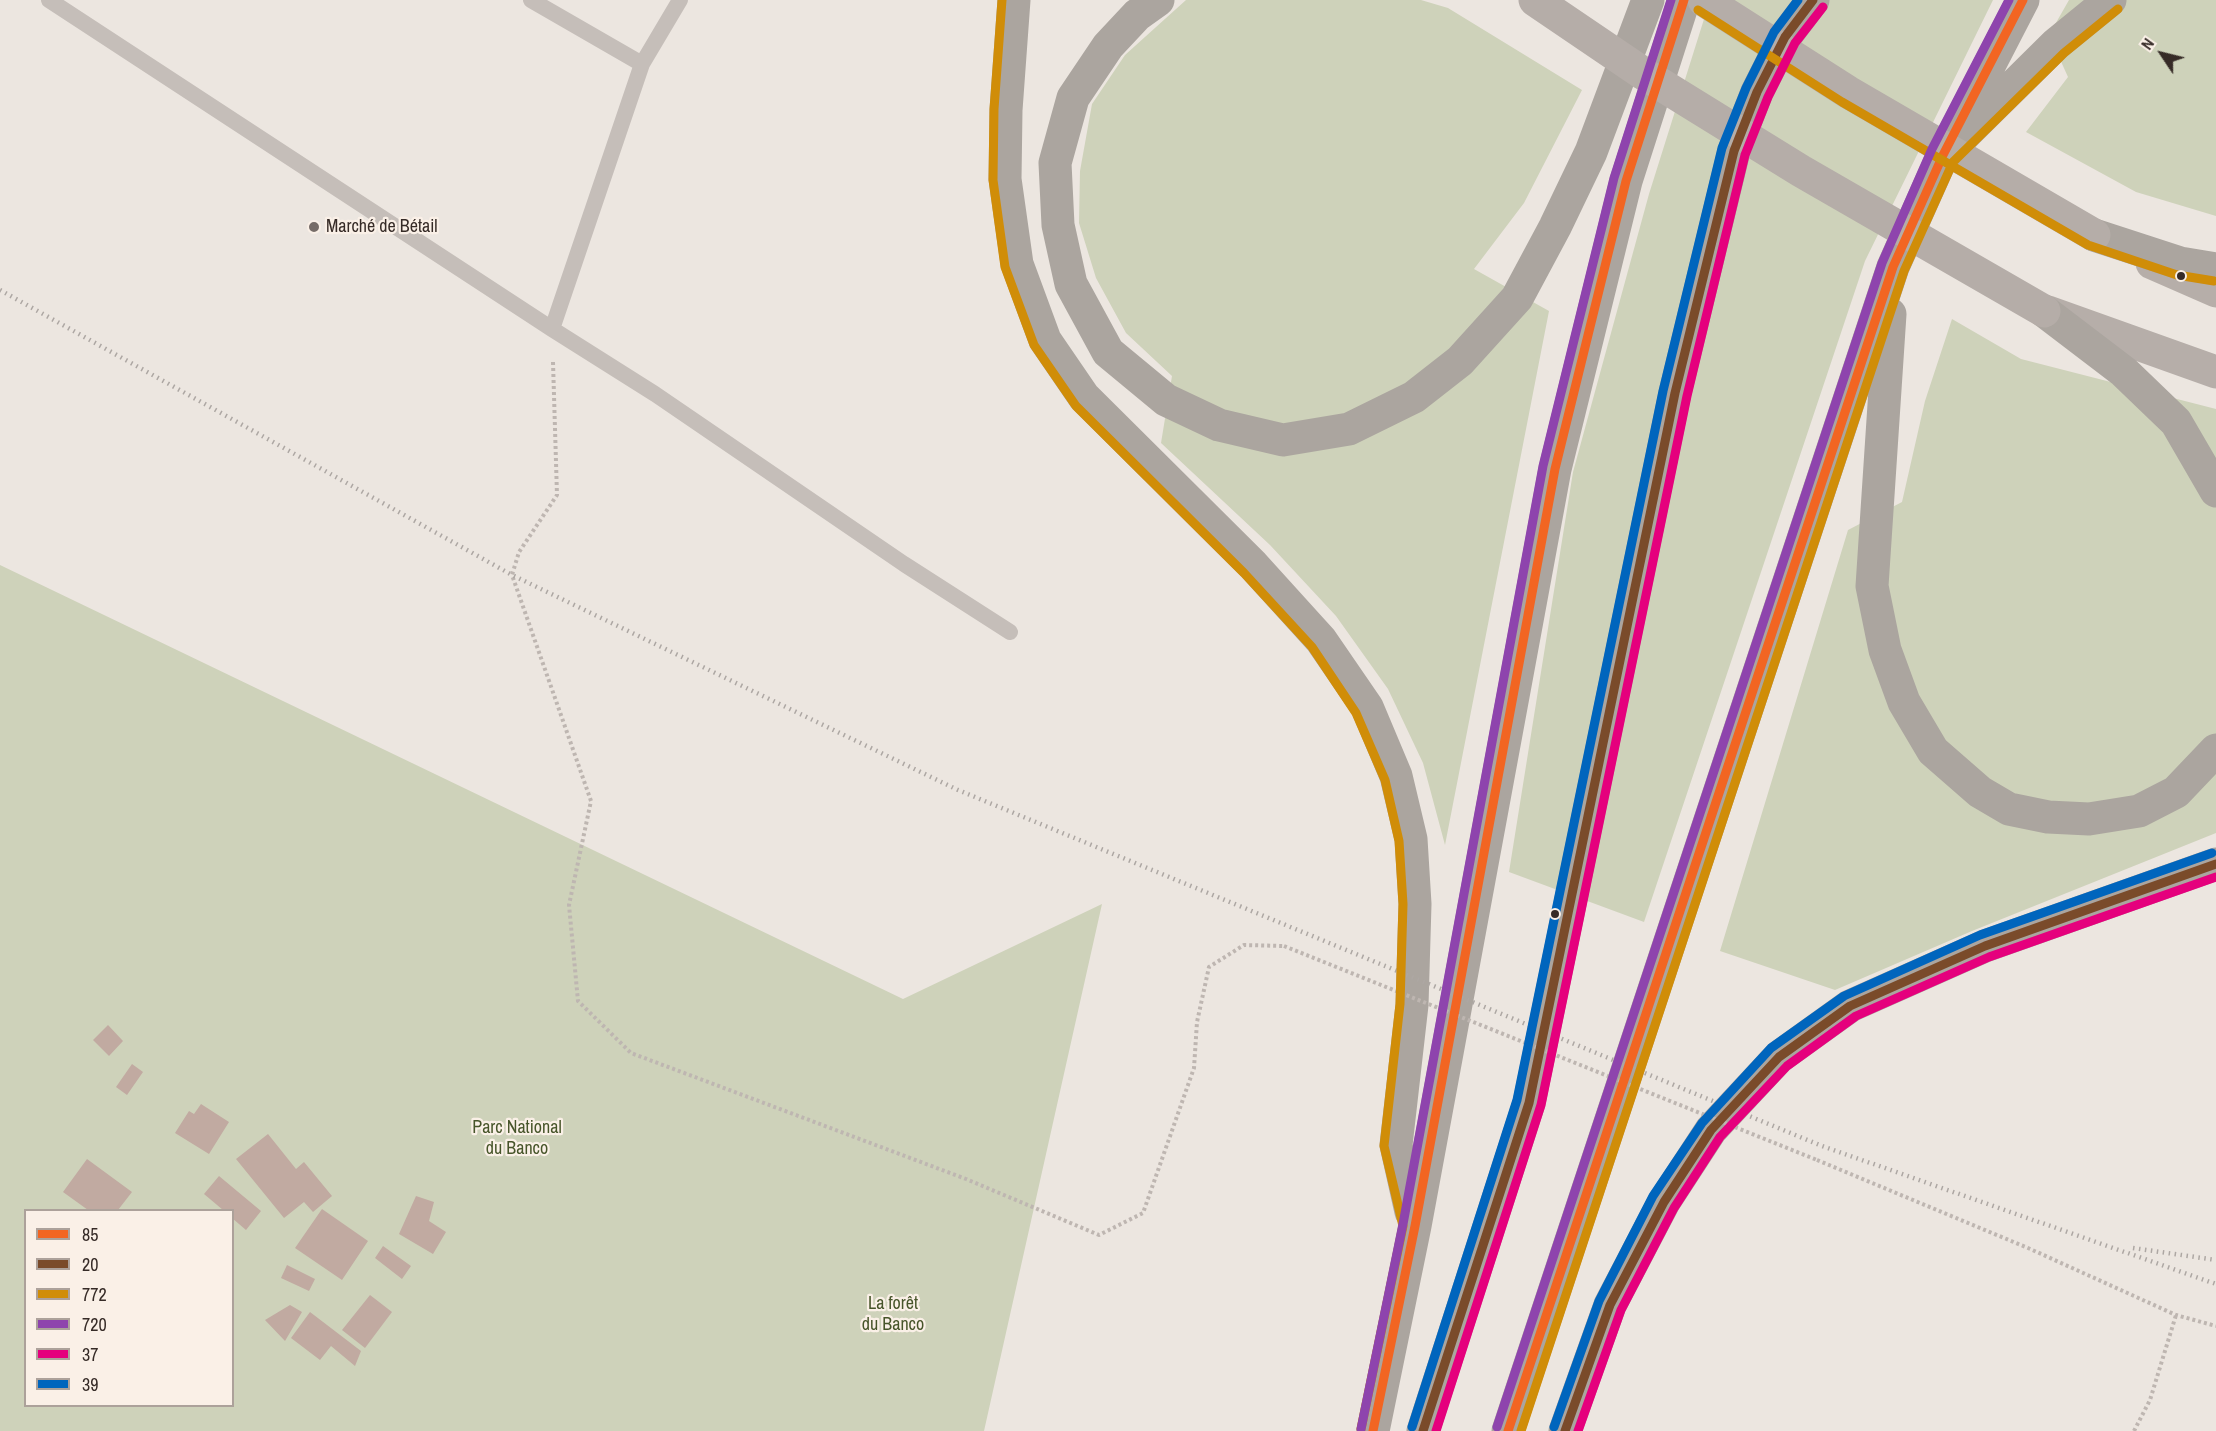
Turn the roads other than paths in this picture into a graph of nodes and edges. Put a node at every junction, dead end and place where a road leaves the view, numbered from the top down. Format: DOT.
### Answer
graph roads {
  1 [pos="49,0"];
  2 [pos="531,0"];
  3 [pos="680,0"];
  4 [pos="1014,0"];
  5 [pos="1158,0"];
  6 [pos="1535,0"];
  7 [pos="1648,0"];
  8 [pos="1684,0"];
  9 [pos="1704,0"];
  10 [pos="1813,0"];
  11 [pos="2023,0"];
  12 [pos="2110,0"];
  13 [pos="642,64"];
  14 [pos="1944,155"];
  15 [pos="2094,235"];
  16 [pos="1893,267"];
  17 [pos="2216,269"];
  18 [pos="2216,291"];
  19 [pos="2044,311"];
  20 [pos="552,329"];
  21 [pos="2216,372"];
  22 [pos="2216,491"];
  23 [pos="1010,632"];
  24 [pos="2216,750"];
  25 [pos="2216,864"];
  26 [pos="1414,1226"];
  27 [pos="1373,1431"];
  28 [pos="1424,1431"];
  29 [pos="1508,1431"];
  30 [pos="1565,1431"];
  1 -- 20 [label="lane"];
  2 -- 13 [label="lane"];
  3 -- 13 [label="lane"];
  4 -- 26 [label="highway"];
  5 -- 7 [label="highway"];
  6 -- 19 [label="main road, bridge"];
  8 -- 26 [label="highway"];
  9 -- 15 [label="main road, bridge"];
  10 -- 28 [label="highway"];
  11 -- 14 [label="highway"];
  12 -- 14 [label="highway"];
  13 -- 20 [label="lane"];
  14 -- 16 [label="highway"];
  15 -- 17 [label="highway"];
  15 -- 18 [label="main road"];
  16 -- 24 [label="highway"];
  16 -- 29 [label="highway"];
  19 -- 21 [label="main road"];
  19 -- 22 [label="highway"];
  20 -- 23 [label="lane"];
  25 -- 30 [label="highway"];
  26 -- 27 [label="highway"];
}
